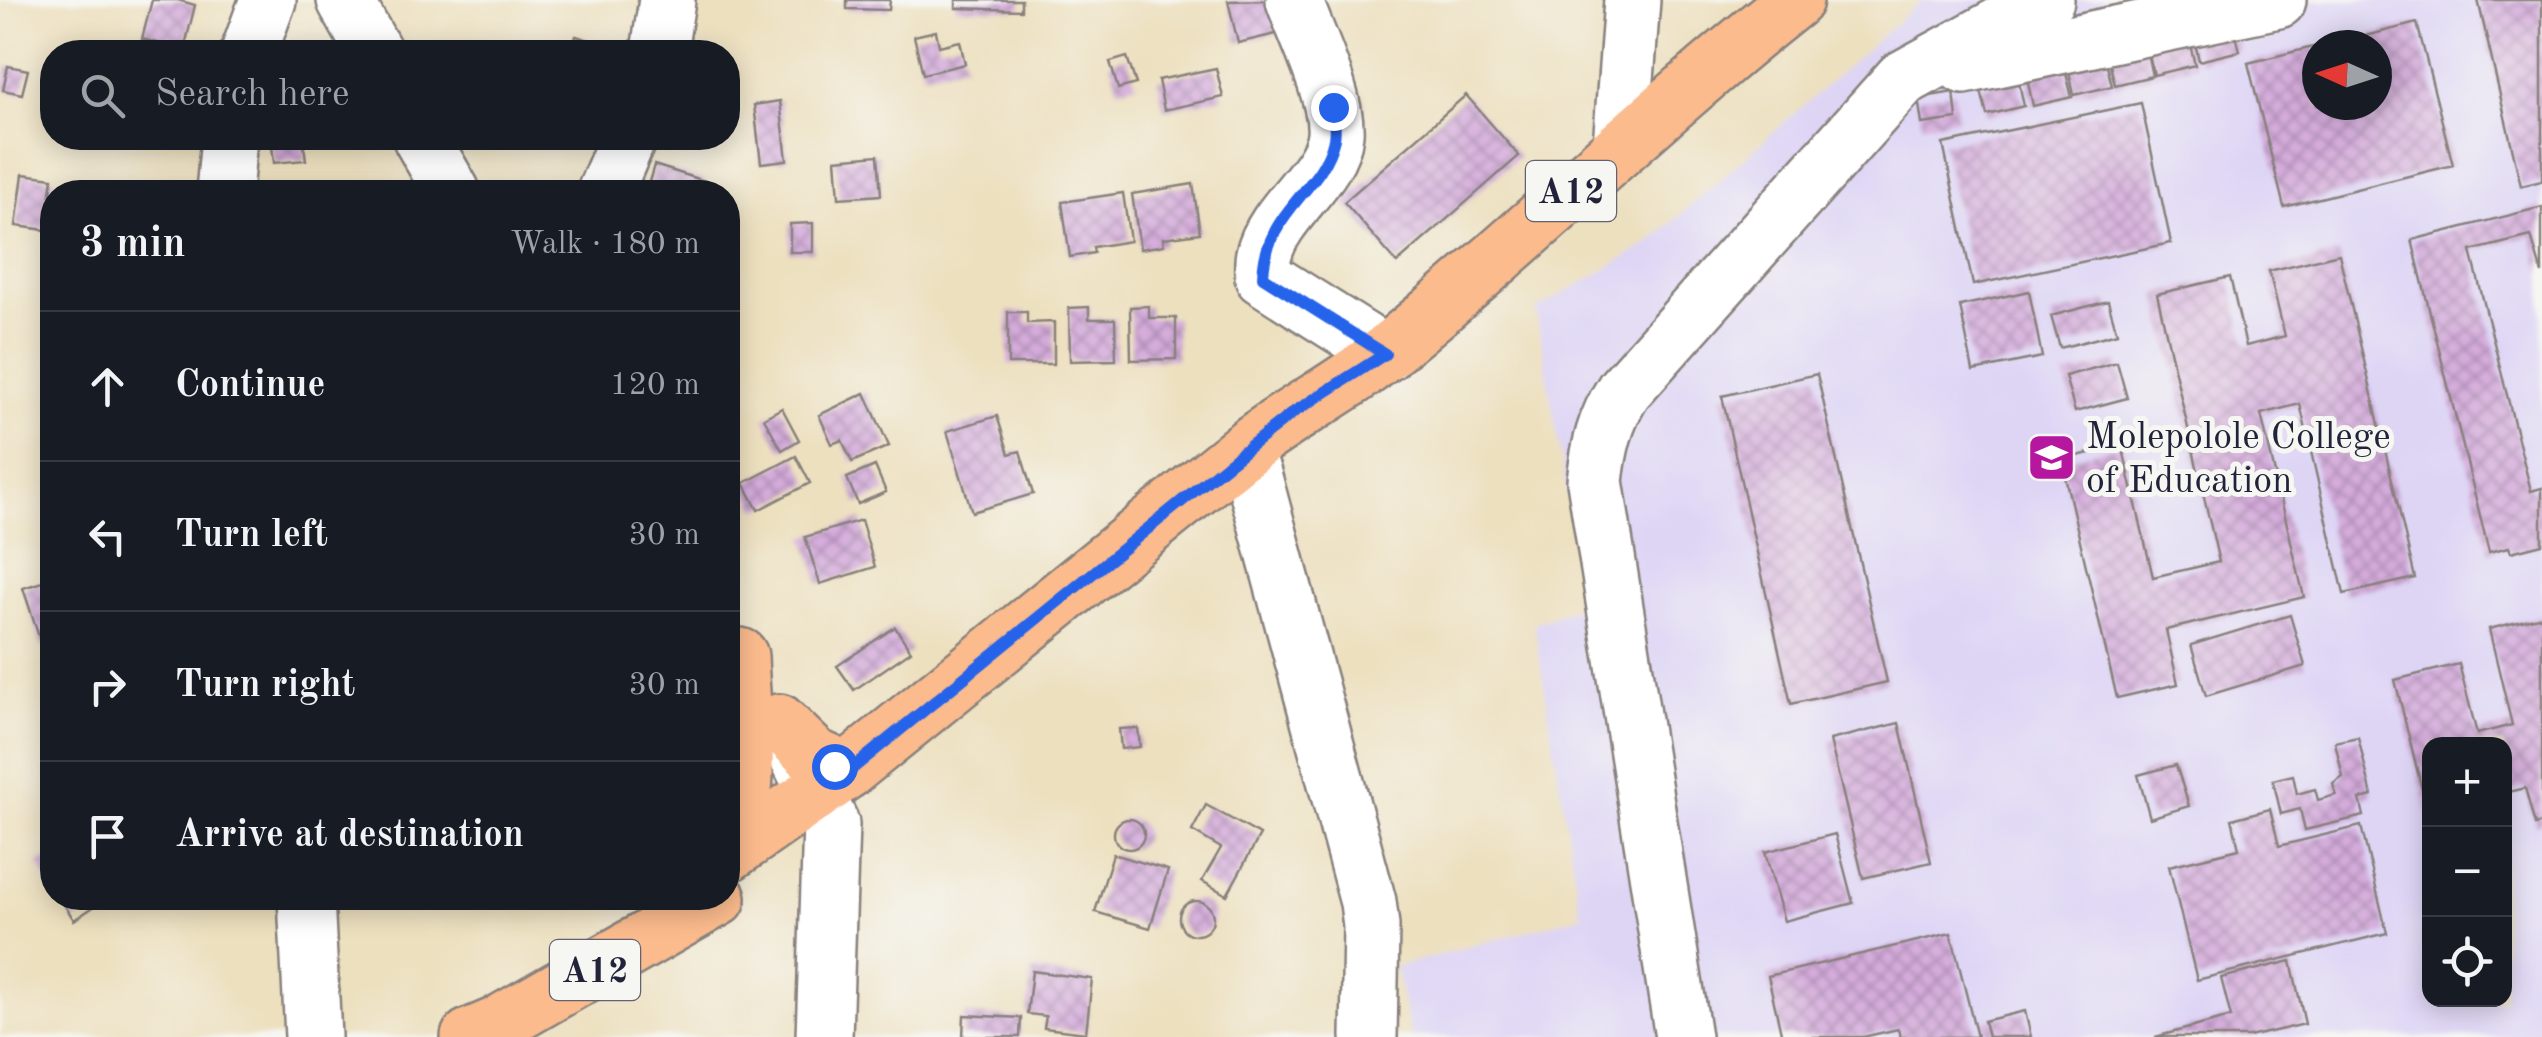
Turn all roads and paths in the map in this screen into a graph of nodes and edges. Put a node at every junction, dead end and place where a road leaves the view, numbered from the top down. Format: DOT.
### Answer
graph roads {
  1 [pos="268,0"];
  2 [pos="345,0"];
  3 [pos="668,0"];
  4 [pos="1294,0"];
  5 [pos="1632,0"];
  6 [pos="1795,0"];
  7 [pos="2046,0"];
  8 [pos="2278,0"];
  9 [pos="253,40"];
  10 [pos="367,40"];
  11 [pos="661,40"];
  12 [pos="1902,79"];
  13 [pos="1620,146"];
  14 [pos="228,150"];
  15 [pos="428,150"];
  16 [pos="623,150"];
  17 [pos="225,180"];
  18 [pos="445,180"];
  19 [pos="610,180"];
  20 [pos="1366,368"];
  21 [pos="1254,474"];
  22 [pos="740,656"];
  23 [pos="740,719"];
  24 [pos="779,722"];
  25 [pos="832,796"];
  26 [pos="740,821"];
  27 [pos="740,847"];
  28 [pos="740,880"];
  29 [pos="307,910"];
  30 [pos="632,910"];
  31 [pos="697,910"];
  32 [pos="313,1037"];
  33 [pos="438,1037"];
  34 [pos="469,1037"];
  35 [pos="824,1037"];
  36 [pos="1369,1037"];
  37 [pos="1683,1037"];
  1 -- 9 [label="street"];
  2 -- 10 [label="street"];
  3 -- 11 [label="street"];
  4 -- 20 [label="street"];
  5 -- 13 [label="street"];
  6 -- 13 [label="main road, A12"];
  7 -- 12 [label="street"];
  8 -- 12 [label="street"];
  12 -- 37 [label="street"];
  13 -- 20 [label="main road, A12"];
  14 -- 17 [label="street"];
  15 -- 18 [label="street"];
  16 -- 19 [label="street"];
  20 -- 21 [label="main road, A12"];
  20 -- 25 [label="main road, A12"];
  21 -- 25 [label="main road, A12"];
  21 -- 36 [label="street"];
  22 -- 24 [label="street"];
  23 -- 26 [label="main road"];
  24 -- 25 [label="main road"];
  25 -- 27 [label="main road, A12"];
  25 -- 28 [label="main road, A12"];
  25 -- 35 [label="street"];
  29 -- 32 [label="street"];
  30 -- 33 [label="main road, A12"];
  31 -- 34 [label="main road, A12"];
}
